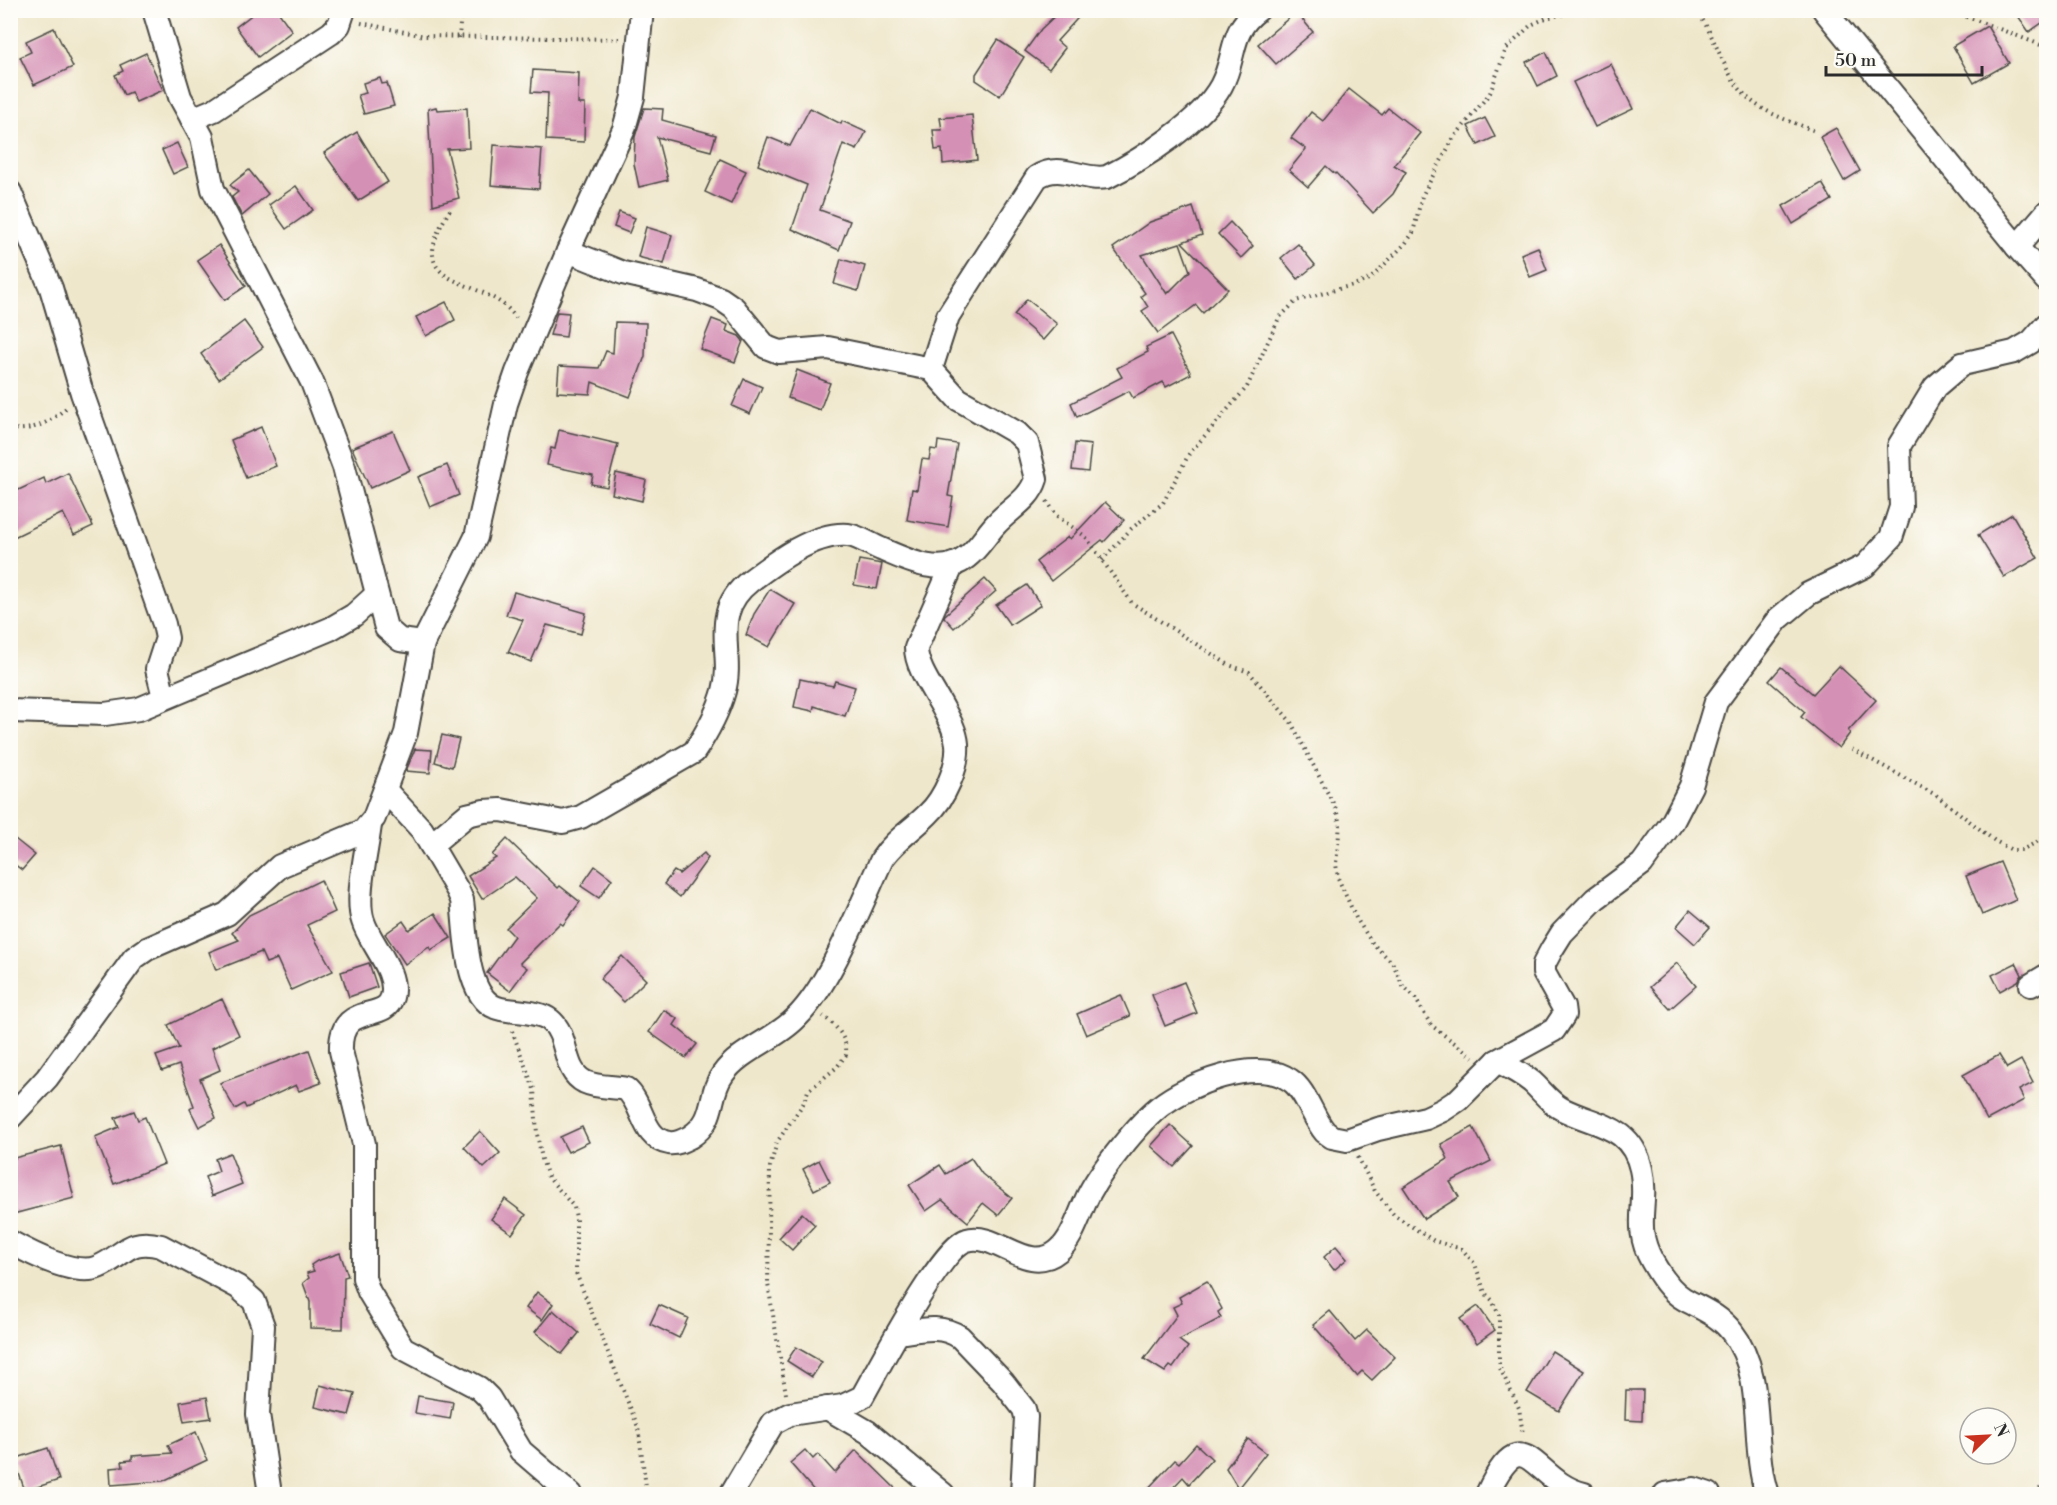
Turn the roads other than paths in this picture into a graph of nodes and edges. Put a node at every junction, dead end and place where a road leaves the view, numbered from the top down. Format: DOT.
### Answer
graph roads {
  1 [pos="154,10"];
  2 [pos="642,10"];
  3 [pos="1258,10"];
  4 [pos="1824,10"];
  5 [pos="344,14"];
  6 [pos="192,119"];
  7 [pos="10,192"];
  8 [pos="2046,213"];
  9 [pos="2017,247"];
  10 [pos="568,251"];
  11 [pos="2046,280"];
  12 [pos="2046,325"];
  13 [pos="932,369"];
  14 [pos="953,564"];
  15 [pos="376,595"];
  16 [pos="423,643"];
  17 [pos="164,698"];
  18 [pos="10,711"];
  19 [pos="385,790"];
  20 [pos="370,825"];
  21 [pos="431,846"];
  22 [pos="1493,1065"];
  23 [pos="10,1118"];
  24 [pos="10,1242"];
  25 [pos="898,1334"];
  26 [pos="827,1408"];
  27 [pos="270,1494"];
  28 [pos="571,1494"];
  29 [pos="731,1494"];
  30 [pos="943,1494"];
  31 [pos="1022,1494"];
  32 [pos="1486,1494"];
  33 [pos="1584,1494"];
  34 [pos="1665,1494"];
  35 [pos="1709,1494"];
  36 [pos="1767,1494"];
  1 -- 6 [label="street"];
  2 -- 10 [label="street"];
  3 -- 13 [label="street"];
  4 -- 9 [label="street"];
  5 -- 6 [label="street"];
  6 -- 15 [label="street"];
  7 -- 17 [label="street"];
  8 -- 9 [label="street"];
  9 -- 11 [label="street"];
  10 -- 13 [label="street"];
  10 -- 16 [label="street"];
  12 -- 22 [label="street"];
  13 -- 14 [label="street"];
  14 -- 21 [label="street"];
  14 -- 21 [label="street"];
  15 -- 16 [label="street"];
  15 -- 17 [label="street"];
  16 -- 19 [label="street"];
  17 -- 18 [label="street"];
  19 -- 20 [label="street"];
  19 -- 21 [label="street"];
  20 -- 23 [label="street"];
  20 -- 28 [label="street"];
  22 -- 25 [label="street"];
  22 -- 36 [label="street"];
  24 -- 27 [label="street"];
  25 -- 26 [label="street"];
  25 -- 31 [label="street"];
  26 -- 29 [label="street"];
  26 -- 30 [label="street"];
  32 -- 33 [label="street"];
  34 -- 35 [label="street"];
}
